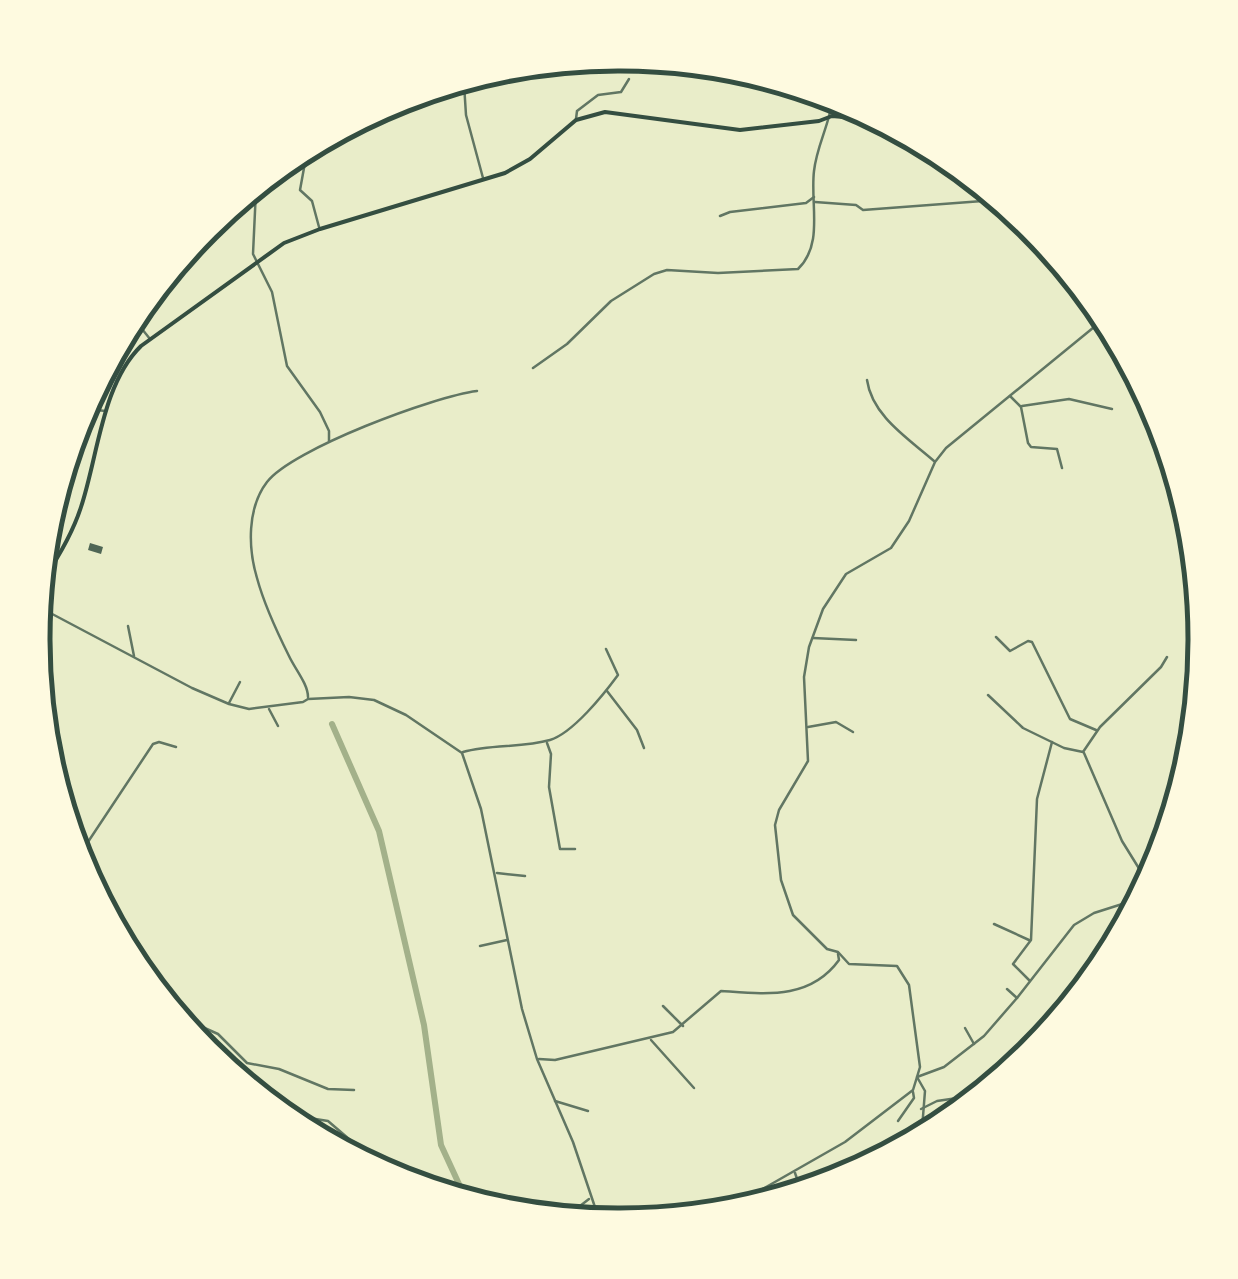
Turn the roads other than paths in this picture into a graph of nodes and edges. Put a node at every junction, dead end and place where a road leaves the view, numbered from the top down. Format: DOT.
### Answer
graph roads {
  1 [pos="629,80"];
  2 [pos="465,92"];
  3 [pos="832,112"];
  4 [pos="832,116"];
  5 [pos="844,117"];
  6 [pos="576,120"];
  7 [pos="305,165"];
  8 [pos="484,180"];
  9 [pos="814,200"];
  10 [pos="257,201"];
  11 [pos="981,201"];
  12 [pos="720,216"];
  13 [pos="320,228"];
  14 [pos="256,260"];
  15 [pos="1094,327"];
  16 [pos="142,329"];
  17 [pos="151,340"];
  18 [pos="533,368"];
  19 [pos="867,380"];
  20 [pos="477,392"];
  21 [pos="1009,394"];
  22 [pos="1021,406"];
  23 [pos="1112,409"];
  24 [pos="99,410"];
  25 [pos="108,411"];
  26 [pos="329,442"];
  27 [pos="935,462"];
  28 [pos="1062,468"];
  29 [pos="57,556"];
  30 [pos="51,615"];
  31 [pos="128,626"];
  32 [pos="996,637"];
  33 [pos="811,638"];
  34 [pos="856,640"];
  35 [pos="606,650"];
  36 [pos="134,657"];
  37 [pos="1167,657"];
  38 [pos="240,682"];
  39 [pos="606,690"];
  40 [pos="988,695"];
  41 [pos="308,699"];
  42 [pos="229,704"];
  43 [pos="268,708"];
  44 [pos="278,726"];
  45 [pos="806,728"];
  46 [pos="1097,730"];
  47 [pos="853,732"];
  48 [pos="546,741"];
  49 [pos="1052,742"];
  50 [pos="176,747"];
  51 [pos="644,748"];
  52 [pos="1083,752"];
  53 [pos="462,753"];
  54 [pos="88,843"];
  55 [pos="574,849"];
  56 [pos="1139,869"];
  57 [pos="496,873"];
  58 [pos="524,876"];
  59 [pos="1122,905"];
  60 [pos="994,924"];
  61 [pos="508,940"];
  62 [pos="1030,940"];
  63 [pos="480,946"];
  64 [pos="838,952"];
  65 [pos="1013,964"];
  66 [pos="1007,974"];
  67 [pos="1030,980"];
  68 [pos="1007,989"];
  69 [pos="1017,998"];
  70 [pos="662,1006"];
  71 [pos="683,1026"];
  72 [pos="203,1027"];
  73 [pos="965,1028"];
  74 [pos="650,1038"];
  75 [pos="974,1044"];
  76 [pos="537,1059"];
  77 [pos="917,1078"];
  78 [pos="694,1088"];
  79 [pos="354,1090"];
  80 [pos="913,1090"];
  81 [pos="955,1098"];
  82 [pos="554,1101"];
  83 [pos="922,1109"];
  84 [pos="588,1111"];
  85 [pos="312,1118"];
  86 [pos="898,1121"];
  87 [pos="922,1121"];
  88 [pos="353,1142"];
  89 [pos="795,1172"];
  90 [pos="797,1179"];
  91 [pos="762,1190"];
  92 [pos="590,1198"];
  93 [pos="579,1207"];
  94 [pos="594,1207"];
  1 -- 6 [label="street"];
  2 -- 8 [label="street"];
  3 -- 4 [label="street"];
  4 -- 5 [label="main road"];
  4 -- 6 [label="main road"];
  4 -- 9 [label="street"];
  6 -- 8 [label="main road"];
  7 -- 13 [label="street"];
  8 -- 13 [label="main road"];
  9 -- 11 [label="street"];
  9 -- 12 [label="street"];
  9 -- 18 [label="street"];
  10 -- 14 [label="street"];
  13 -- 14 [label="main road"];
  14 -- 17 [label="main road"];
  14 -- 26 [label="street"];
  15 -- 21 [label="street"];
  16 -- 17 [label="street"];
  17 -- 25 [label="main road"];
  19 -- 27 [label="street"];
  20 -- 26 [label="street"];
  21 -- 22 [label="street"];
  21 -- 27 [label="street"];
  22 -- 23 [label="street"];
  22 -- 28 [label="street"];
  24 -- 25 [label="street"];
  25 -- 29 [label="main road"];
  26 -- 41 [label="street"];
  27 -- 33 [label="street"];
  30 -- 36 [label="street"];
  31 -- 36 [label="street"];
  32 -- 46 [label="street"];
  33 -- 34 [label="street"];
  33 -- 45 [label="street"];
  35 -- 39 [label="street"];
  36 -- 42 [label="street"];
  37 -- 46 [label="street"];
  38 -- 42 [label="street"];
  39 -- 48 [label="street"];
  39 -- 51 [label="street"];
  40 -- 49 [label="street"];
  41 -- 43 [label="street"];
  41 -- 53 [label="street"];
  42 -- 43 [label="street"];
  43 -- 44 [label="street"];
  45 -- 47 [label="street"];
  45 -- 64 [label="street"];
  46 -- 52 [label="street"];
  48 -- 53 [label="street"];
  48 -- 55 [label="street"];
  49 -- 52 [label="street"];
  49 -- 62 [label="street"];
  50 -- 54 [label="street"];
  52 -- 56 [label="street"];
  53 -- 57 [label="street"];
  57 -- 58 [label="street"];
  57 -- 61 [label="street"];
  59 -- 67 [label="street"];
  60 -- 62 [label="street"];
  61 -- 63 [label="street"];
  61 -- 76 [label="street"];
  62 -- 65 [label="street"];
  64 -- 71 [label="street"];
  64 -- 77 [label="street"];
  65 -- 66 [label="street"];
  65 -- 67 [label="street"];
  67 -- 69 [label="street"];
  68 -- 69 [label="street"];
  69 -- 75 [label="street"];
  70 -- 71 [label="street"];
  71 -- 74 [label="street"];
  72 -- 79 [label="street"];
  73 -- 75 [label="street"];
  74 -- 76 [label="street"];
  74 -- 78 [label="street"];
  75 -- 77 [label="street"];
  76 -- 82 [label="street"];
  77 -- 80 [label="street"];
  77 -- 83 [label="street"];
  80 -- 86 [label="street"];
  80 -- 89 [label="street"];
  81 -- 83 [label="street"];
  82 -- 84 [label="street"];
  82 -- 92 [label="street"];
  83 -- 87 [label="street"];
  85 -- 88 [label="street"];
  89 -- 90 [label="street"];
  89 -- 91 [label="street"];
  92 -- 93 [label="street"];
  92 -- 94 [label="street"];
}
